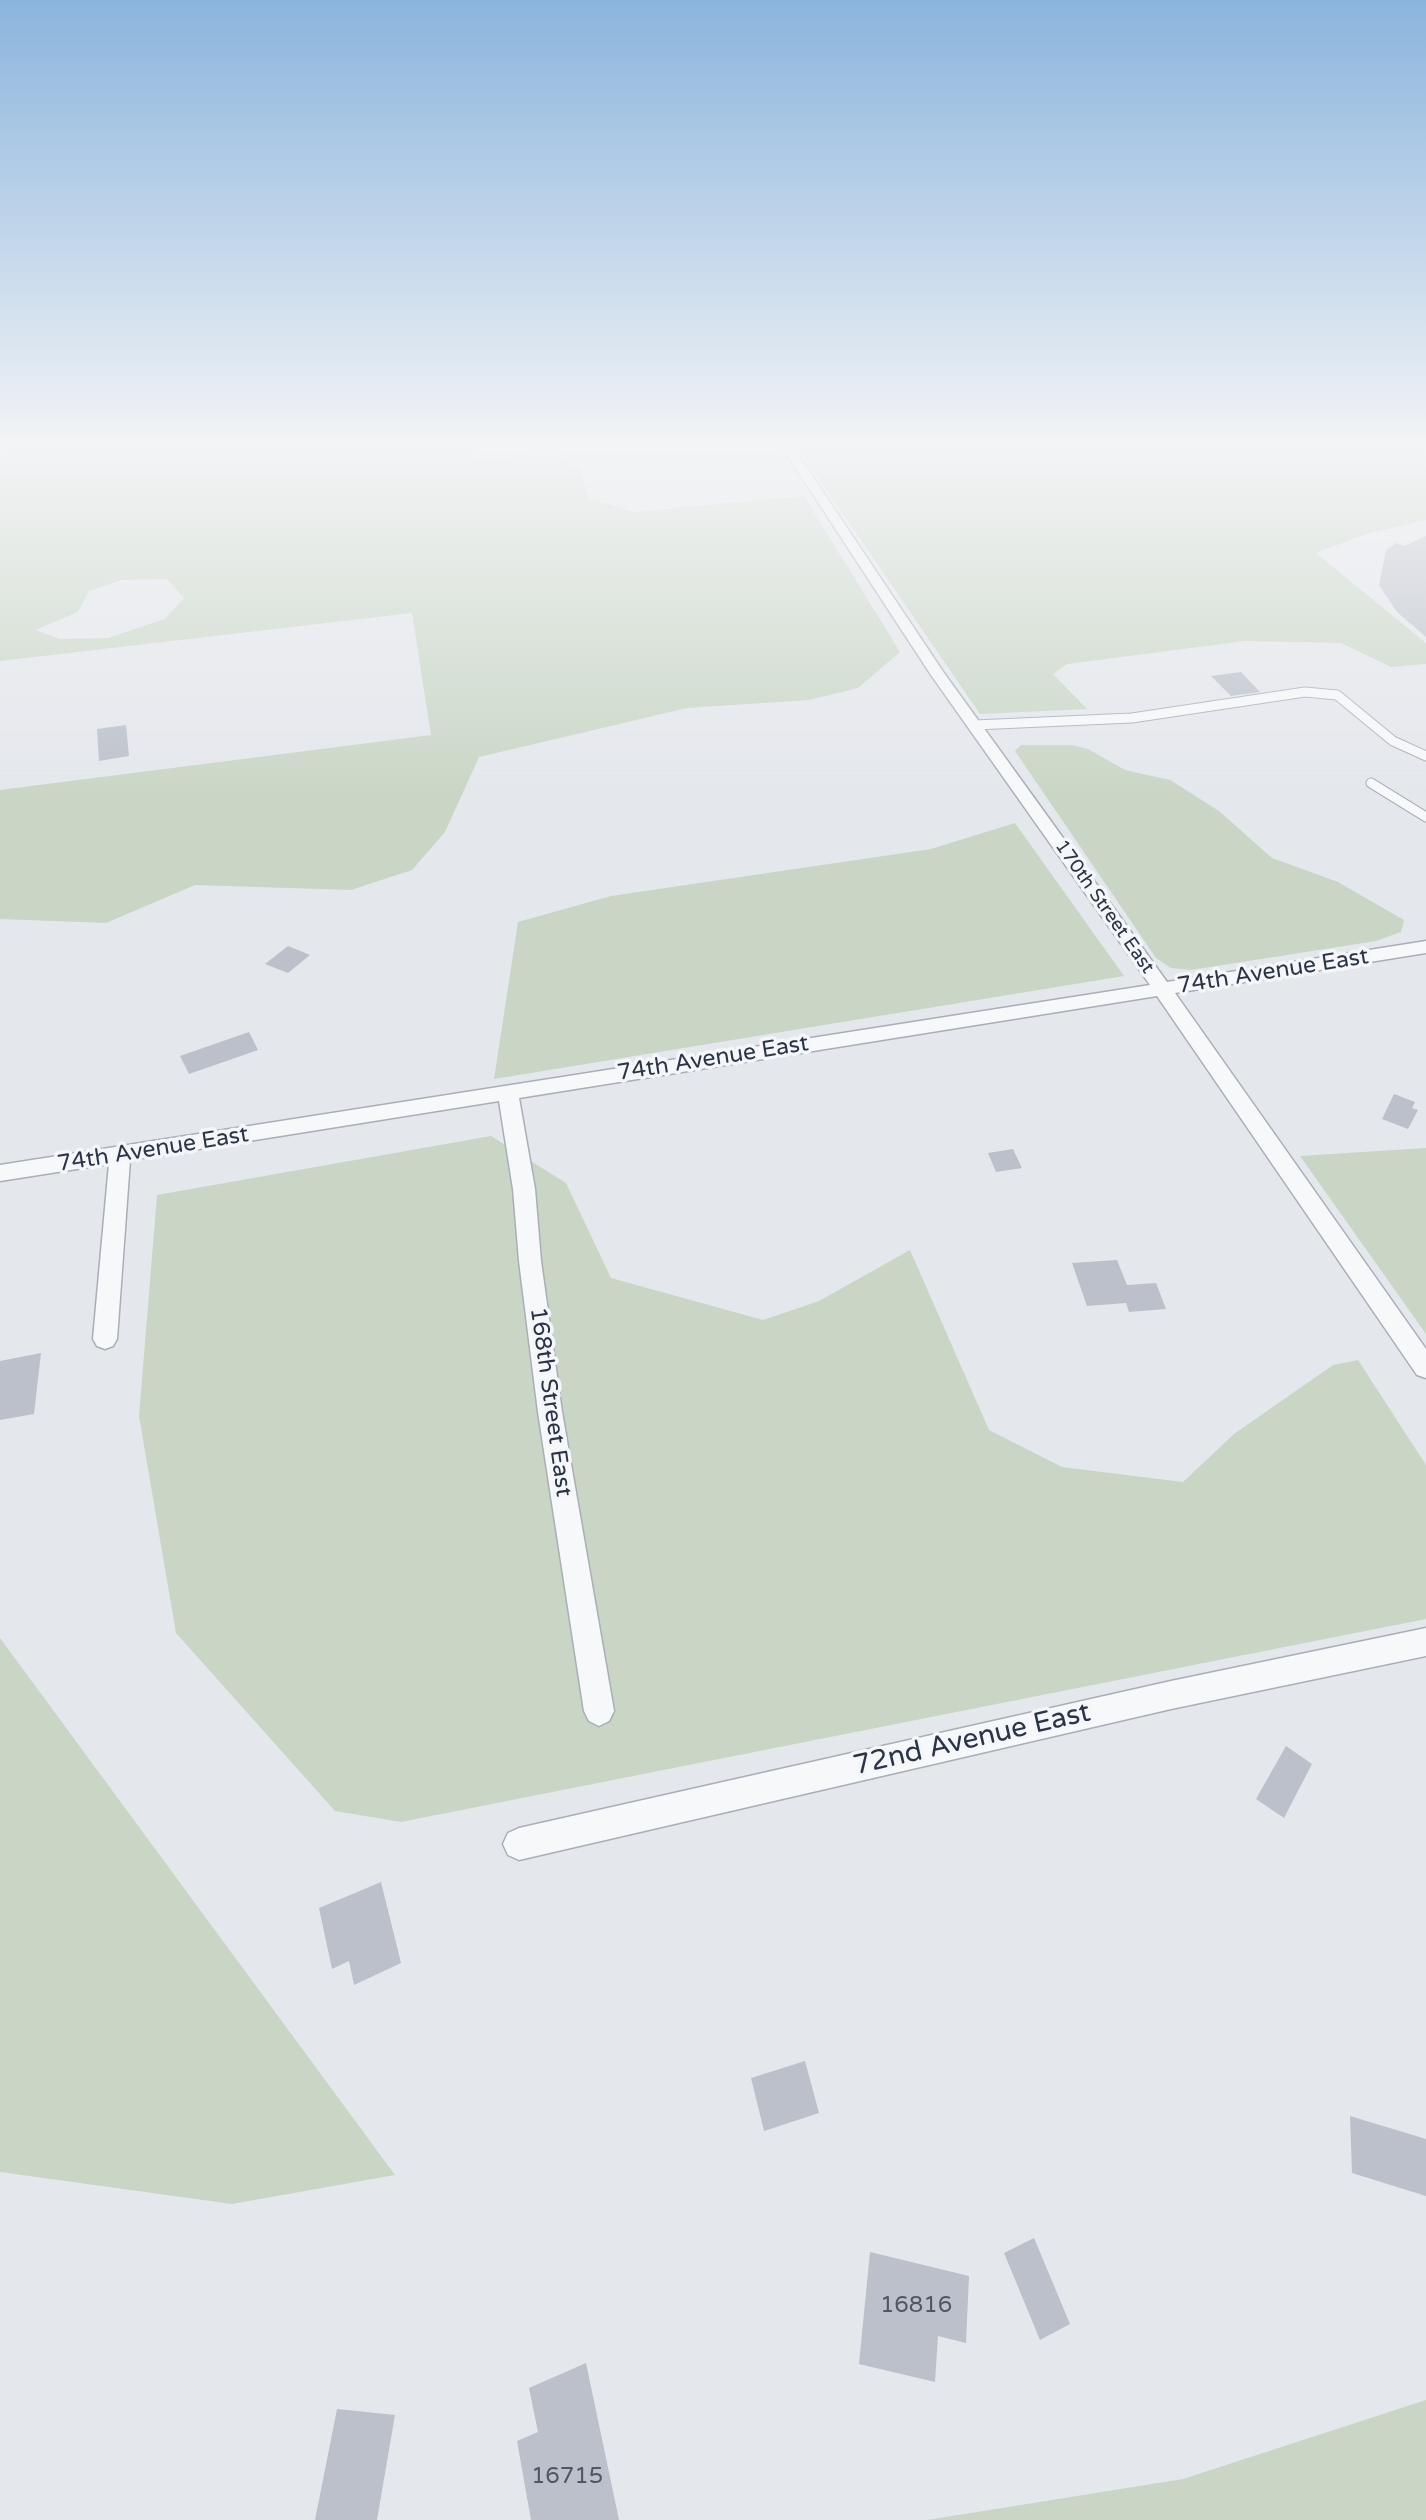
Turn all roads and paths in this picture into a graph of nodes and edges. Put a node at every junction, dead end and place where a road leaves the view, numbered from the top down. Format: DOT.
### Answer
graph roads {
  1 [pos="864,562"];
  2 [pos="975,725"];
  3 [pos="1426,756"];
  4 [pos="1371,783"];
  5 [pos="1426,817"];
  6 [pos="1426,947"];
  7 [pos="1163,990"];
  8 [pos="509,1092"];
  9 [pos="120,1155"];
  10 [pos="0,1173"];
  11 [pos="105,1339"];
  12 [pos="1426,1368"];
  13 [pos="1426,1642"];
  14 [pos="599,1711"];
  15 [pos="519,1844"];
  1 -- 2 [label="street, 170th Street East"];
  2 -- 3 [label="lane"];
  2 -- 7 [label="street, 170th Street East"];
  4 -- 5 [label="lane"];
  6 -- 7 [label="street, 74th Avenue East"];
  7 -- 8 [label="street, 74th Avenue East"];
  7 -- 12 [label="street, 170th Street East"];
  8 -- 9 [label="street, 74th Avenue East"];
  8 -- 14 [label="street, 168th Street East"];
  9 -- 10 [label="street, 74th Avenue East"];
  9 -- 11 [label="street"];
  13 -- 15 [label="street, 72nd Avenue East"];
}
